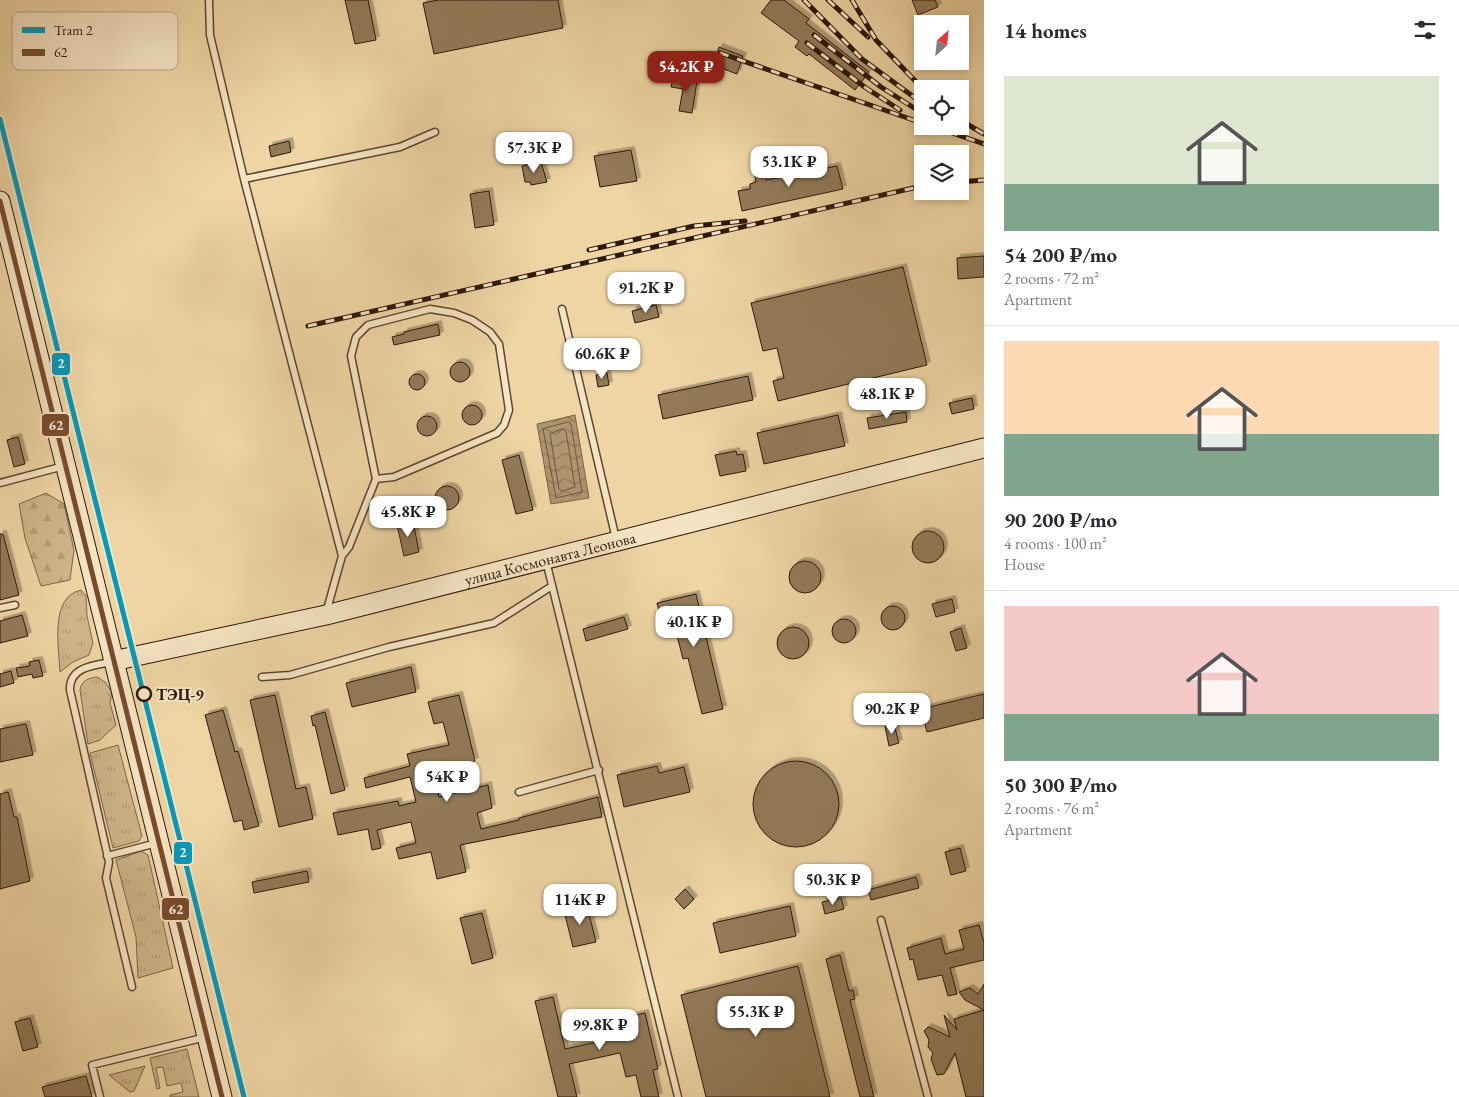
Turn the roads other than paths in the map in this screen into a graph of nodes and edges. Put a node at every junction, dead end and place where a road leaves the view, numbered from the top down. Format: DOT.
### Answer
graph roads {
  1 [pos="209,0"];
  2 [pos="435,132"];
  3 [pos="244,179"];
  4 [pos="0,201"];
  5 [pos="562,309"];
  6 [pos="984,448"];
  7 [pos="66,466"];
  8 [pos="376,479"];
  9 [pos="0,483"];
  10 [pos="617,542"];
  11 [pos="342,556"];
  12 [pos="546,560"];
  13 [pos="552,586"];
  14 [pos="16,605"];
  15 [pos="0,608"];
  16 [pos="326,615"];
  17 [pos="113,661"];
  18 [pos="262,677"];
  19 [pos="599,770"];
  20 [pos="518,792"];
  21 [pos="159,842"];
  22 [pos="107,856"];
  23 [pos="881,920"];
  24 [pos="132,987"];
  25 [pos="207,1037"];
  26 [pos="100,1097"];
  27 [pos="222,1097"];
  28 [pos="678,1097"];
  29 [pos="928,1097"];
  1 -- 3 [label="lane"];
  2 -- 3 [label="lane"];
  3 -- 11 [label="lane"];
  4 -- 7 [label="street"];
  5 -- 10 [label="lane"];
  6 -- 10 [label="street, улица Космонавта Леонова"];
  7 -- 9 [label="lane"];
  7 -- 17 [label="street"];
  8 -- 8 [label="lane"];
  8 -- 11 [label="lane"];
  10 -- 12 [label="street, улица Космонавта Леонова"];
  11 -- 16 [label="lane"];
  12 -- 13 [label="lane"];
  12 -- 16 [label="street, улица Космонавта Леонова"];
  13 -- 18 [label="lane"];
  13 -- 19 [label="lane"];
  14 -- 15 [label="lane"];
  16 -- 17 [label="street, улица Космонавта Леонова"];
  17 -- 21 [label="street"];
  17 -- 22 [label="lane"];
  19 -- 20 [label="lane"];
  19 -- 28 [label="lane"];
  21 -- 22 [label="lane"];
  21 -- 25 [label="street"];
  22 -- 24 [label="lane"];
  23 -- 29 [label="lane"];
  25 -- 26 [label="lane"];
  25 -- 27 [label="street"];
}
